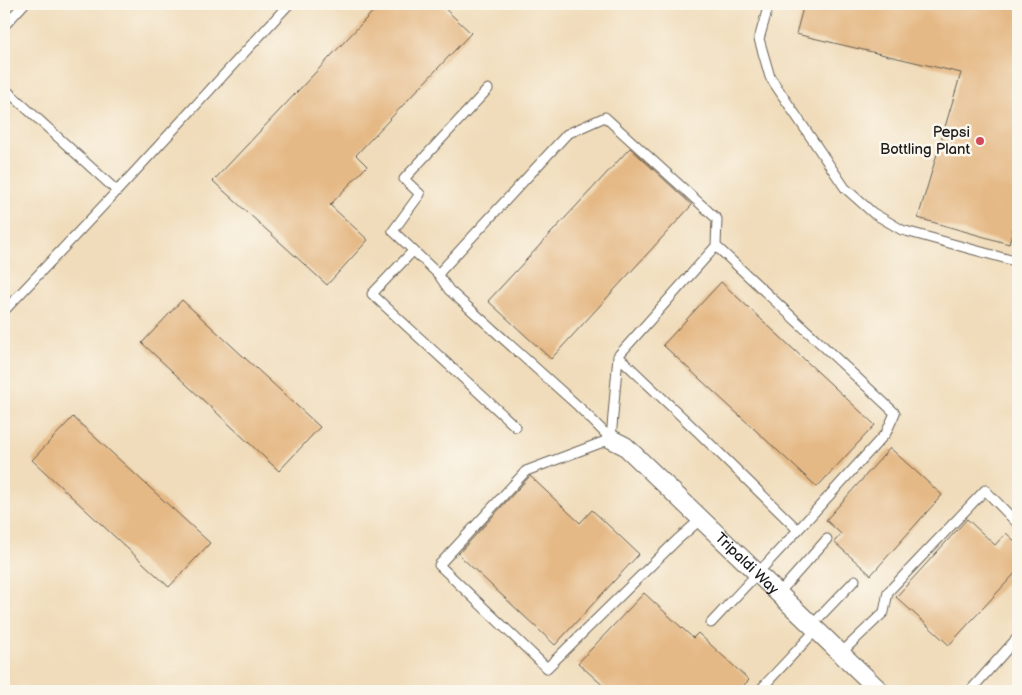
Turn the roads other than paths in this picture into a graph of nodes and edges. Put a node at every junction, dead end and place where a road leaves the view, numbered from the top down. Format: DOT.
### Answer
graph roads {
  1 [pos="24,4"];
  2 [pos="289,4"];
  3 [pos="769,4"];
  4 [pos="4,26"];
  5 [pos="4,88"];
  6 [pos="488,88"];
  7 [pos="117,191"];
  8 [pos="716,246"];
  9 [pos="413,251"];
  10 [pos="1018,262"];
  11 [pos="438,274"];
  12 [pos="4,311"];
  13 [pos="618,356"];
  14 [pos="516,427"];
  15 [pos="610,439"];
  16 [pos="701,520"];
  17 [pos="1018,524"];
  18 [pos="798,530"];
  19 [pos="827,539"];
  20 [pos="757,574"];
  21 [pos="855,580"];
  22 [pos="778,594"];
  23 [pos="711,623"];
  24 [pos="814,628"];
  25 [pos="1018,637"];
  26 [pos="840,654"];
  27 [pos="877,690"];
  28 [pos="760,691"];
  29 [pos="970,691"];
  1 -- 4 [label="lane"];
  2 -- 7 [label="lane"];
  3 -- 10 [label="lane"];
  5 -- 7 [label="lane"];
  6 -- 9 [label="lane"];
  7 -- 12 [label="lane"];
  8 -- 11 [label="lane"];
  8 -- 13 [label="lane"];
  8 -- 18 [label="lane"];
  9 -- 11 [label="lane"];
  9 -- 14 [label="lane"];
  11 -- 15 [label="lane"];
  13 -- 15 [label="lane"];
  13 -- 18 [label="lane"];
  15 -- 16 [label="street, Tripaldi Way"];
  15 -- 16 [label="lane"];
  16 -- 20 [label="street, Tripaldi Way"];
  17 -- 26 [label="lane"];
  18 -- 20 [label="lane"];
  19 -- 22 [label="lane"];
  20 -- 22 [label="street, Tripaldi Way"];
  20 -- 23 [label="lane"];
  21 -- 24 [label="lane"];
  22 -- 24 [label="street, Tripaldi Way"];
  24 -- 26 [label="street, Tripaldi Way"];
  24 -- 28 [label="lane"];
  25 -- 29 [label="lane"];
  26 -- 27 [label="street, Tripaldi Way"];
}
